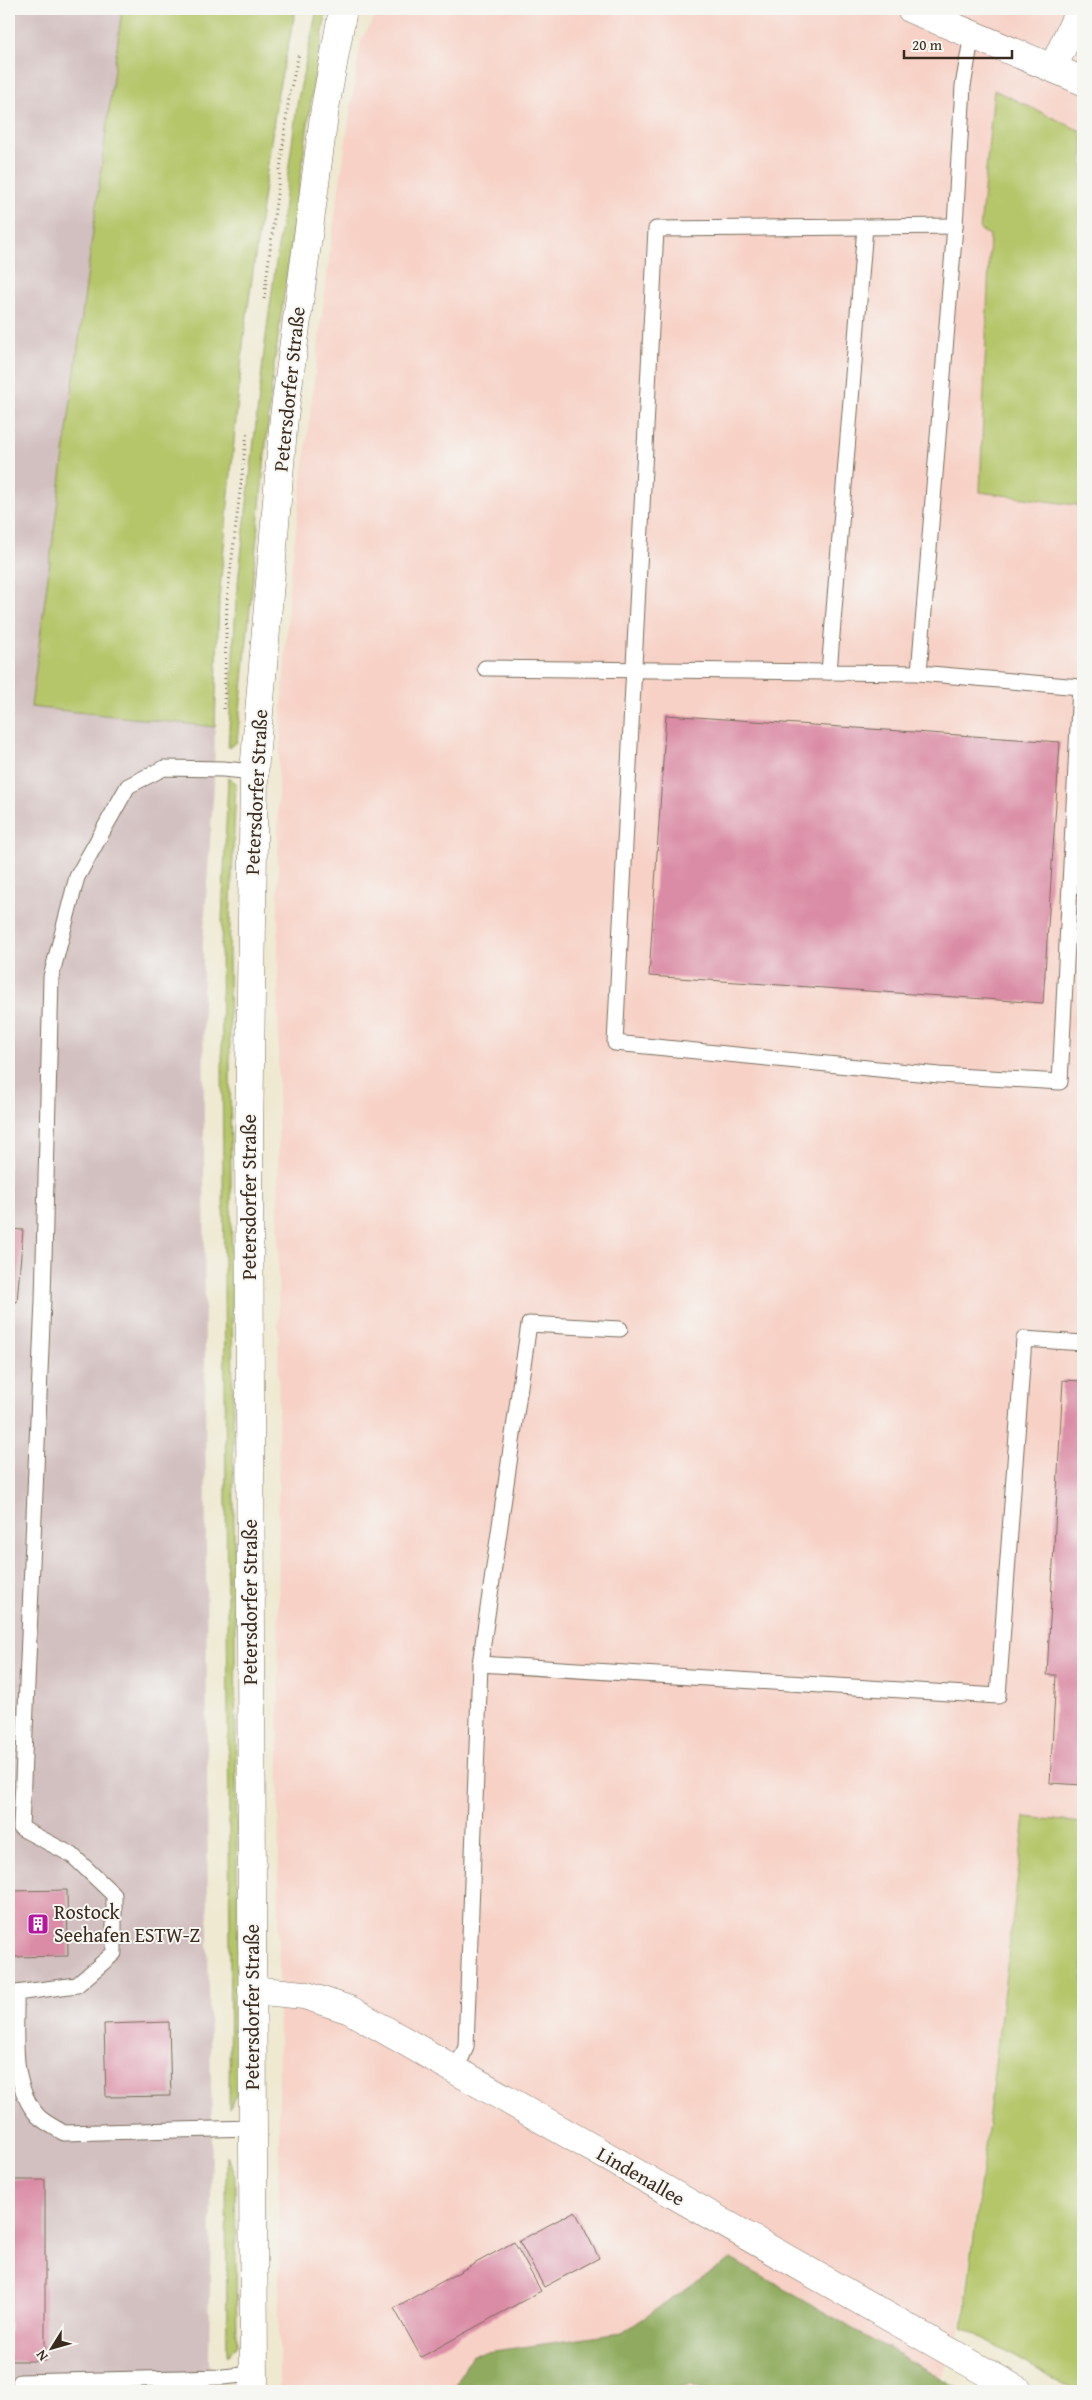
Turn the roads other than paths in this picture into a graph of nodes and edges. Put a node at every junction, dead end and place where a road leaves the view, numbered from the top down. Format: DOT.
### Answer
graph roads {
  1 [pos="343,9"];
  2 [pos="911,9"];
  3 [pos="1080,9"];
  4 [pos="972,34"];
  5 [pos="1053,68"];
  6 [pos="1083,81"];
  7 [pos="955,226"];
  8 [pos="865,227"];
  9 [pos="485,668"];
  10 [pos="634,670"];
  11 [pos="829,672"];
  12 [pos="919,673"];
  13 [pos="254,772"];
  14 [pos="620,1329"];
  15 [pos="1083,1343"];
  16 [pos="480,1664"];
  17 [pos="252,1990"];
  18 [pos="456,2070"];
  19 [pos="252,2128"];
  20 [pos="20,2382"];
  21 [pos="254,2382"];
  22 [pos="1019,2391"];
  1 -- 13 [label="street, Petersdorfer Straße"];
  2 -- 4 [label="street"];
  3 -- 5 [label="street"];
  4 -- 5 [label="street"];
  4 -- 7 [label="lane"];
  5 -- 6 [label="street"];
  7 -- 8 [label="lane"];
  7 -- 12 [label="lane"];
  8 -- 10 [label="lane"];
  8 -- 11 [label="lane"];
  9 -- 10 [label="lane"];
  10 -- 11 [label="lane"];
  10 -- 12 [label="lane"];
  11 -- 12 [label="lane"];
  13 -- 17 [label="street, Petersdorfer Straße"];
  13 -- 19 [label="lane"];
  14 -- 16 [label="lane"];
  15 -- 16 [label="lane"];
  16 -- 18 [label="lane"];
  17 -- 18 [label="street, Lindenallee"];
  17 -- 19 [label="street, Petersdorfer Straße"];
  18 -- 22 [label="street, Lindenallee"];
  19 -- 21 [label="street, Petersdorfer Straße"];
  20 -- 21 [label="lane"];
}
